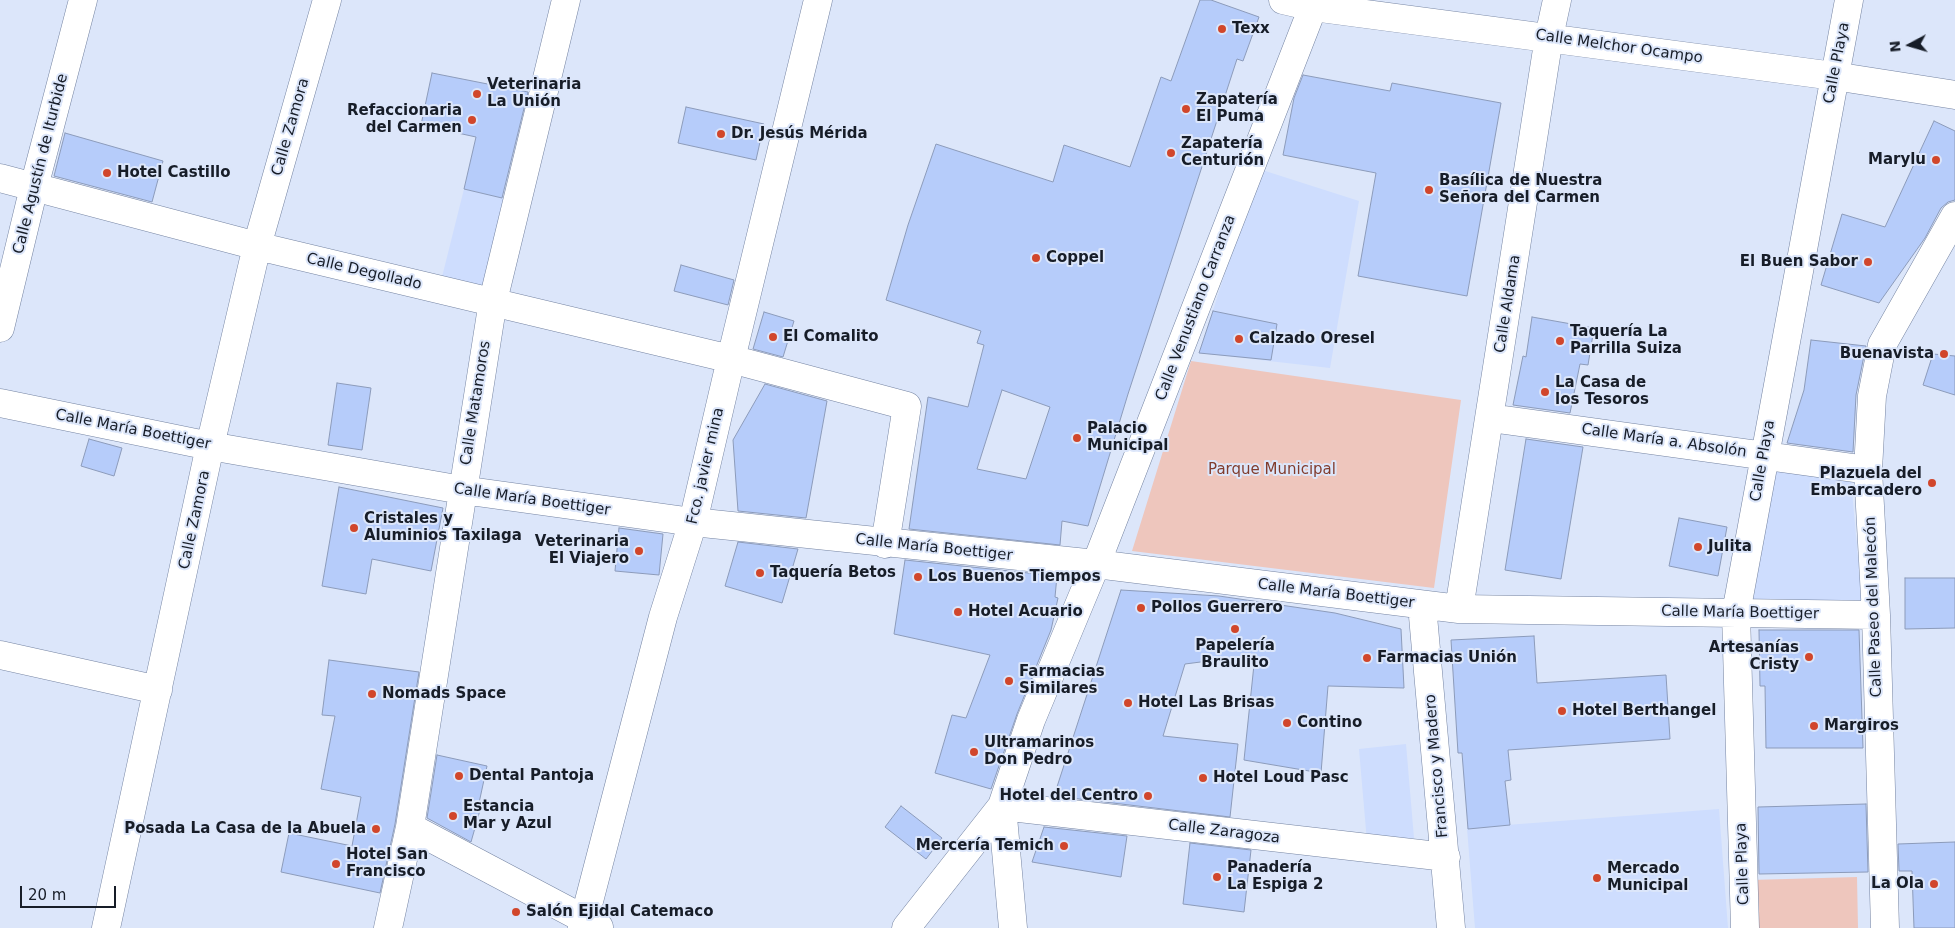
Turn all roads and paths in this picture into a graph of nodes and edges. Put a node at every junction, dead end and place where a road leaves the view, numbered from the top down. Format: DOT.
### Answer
graph roads {
  1 [pos="83,0"];
  2 [pos="327,0"];
  3 [pos="566,0"];
  4 [pos="818,0"];
  5 [pos="1283,0"];
  6 [pos="1557,0"];
  7 [pos="1849,0"];
  8 [pos="1314,3"];
  9 [pos="1549,37"];
  10 [pos="1834,76"];
  11 [pos="1955,95"];
  12 [pos="0,178"];
  13 [pos="34,188"];
  14 [pos="1955,216"];
  15 [pos="257,246"];
  16 [pos="493,302"];
  17 [pos="0,328"];
  18 [pos="730,359"];
  19 [pos="0,403"];
  20 [pos="1490,418"];
  21 [pos="210,446"];
  22 [pos="1764,454"];
  23 [pos="1868,470"];
  24 [pos="462,490"];
  25 [pos="693,522"];
  26 [pos="885,544"];
  27 [pos="1096,564"];
  28 [pos="1422,605"];
  29 [pos="1459,609"];
  30 [pos="1736,613"];
  31 [pos="1876,615"];
  32 [pos="0,655"];
  33 [pos="158,690"];
  34 [pos="1002,806"];
  35 [pos="410,827"];
  36 [pos="1446,858"];
  37 [pos="589,925"];
  38 [pos="106,928"];
  39 [pos="388,928"];
  40 [pos="906,928"];
  41 [pos="1013,928"];
  42 [pos="1451,928"];
  43 [pos="1745,928"];
  44 [pos="1884,928"];
  1 -- 13 [label="street, Calle Agustín de Iturbide"];
  2 -- 15 [label="street, Calle Zamora"];
  3 -- 16 [label="street, Calle Matamoros"];
  4 -- 18 [label="street, Fco. javier mina"];
  5 -- 8 [label="street, Calle Melchor Ocampo"];
  6 -- 9 [label="street, Calle Aldama"];
  7 -- 10 [label="street, Calle Playa"];
  8 -- 9 [label="street, Calle Melchor Ocampo"];
  8 -- 27 [label="street, Calle Venustiano Carranza"];
  9 -- 10 [label="street, Calle Melchor Ocampo"];
  9 -- 20 [label="street, Calle Aldama"];
  10 -- 11 [label="street, Calle Melchor Ocampo"];
  10 -- 22 [label="street, Calle Playa"];
  12 -- 13 [label="street, Calle Degollado"];
  13 -- 15 [label="street, Calle Degollado"];
  13 -- 17 [label="street, Calle Agustín de Iturbide"];
  14 -- 23 [label="street, Calle Paseo del Malecón"];
  15 -- 16 [label="street, Calle Degollado"];
  15 -- 21 [label="street, Calle Zamora"];
  16 -- 18 [label="street, Calle Degollado"];
  16 -- 24 [label="street, Calle Matamoros"];
  18 -- 25 [label="street, Fco. javier mina"];
  18 -- 26 [label="street, Calle Degollado"];
  19 -- 21 [label="street, Calle María Boettiger"];
  20 -- 22 [label="street, Calle María a. Absolón"];
  20 -- 29 [label="street, Calle Aldama"];
  21 -- 24 [label="street, Calle María Boettiger"];
  21 -- 33 [label="street, Calle Zamora"];
  22 -- 23 [label="street, Calle María a. Absolón"];
  22 -- 30 [label="street, Calle Playa"];
  23 -- 31 [label="street, Calle Paseo del Malecón"];
  24 -- 25 [label="street, Calle María Boettiger"];
  24 -- 35 [label="street, Calle Matamoros"];
  25 -- 26 [label="street, Calle María Boettiger"];
  25 -- 37 [label="street, Fco. javier mina"];
  26 -- 27 [label="street, Calle María Boettiger"];
  27 -- 28 [label="street, Calle María Boettiger"];
  27 -- 34 [label="street, Calle Venustiano Carranza"];
  28 -- 29 [label="street, Calle María Boettiger"];
  28 -- 36 [label="street, Francisco y Madero"];
  29 -- 30 [label="street, Calle María Boettiger"];
  30 -- 31 [label="street, Calle María Boettiger"];
  30 -- 43 [label="street, Calle Playa"];
  31 -- 44 [label="street, Calle Paseo del Malecón"];
  32 -- 33 [label="street"];
  33 -- 38 [label="street, Calle Zamora"];
  34 -- 36 [label="street, Calle Zaragoza"];
  34 -- 40 [label="street, Calle Venustiano Carranza"];
  34 -- 41 [label="street"];
  35 -- 37 [label="street"];
  35 -- 39 [label="street, Calle Matamoros"];
  36 -- 42 [label="street, Francisco y Madero"];
}
